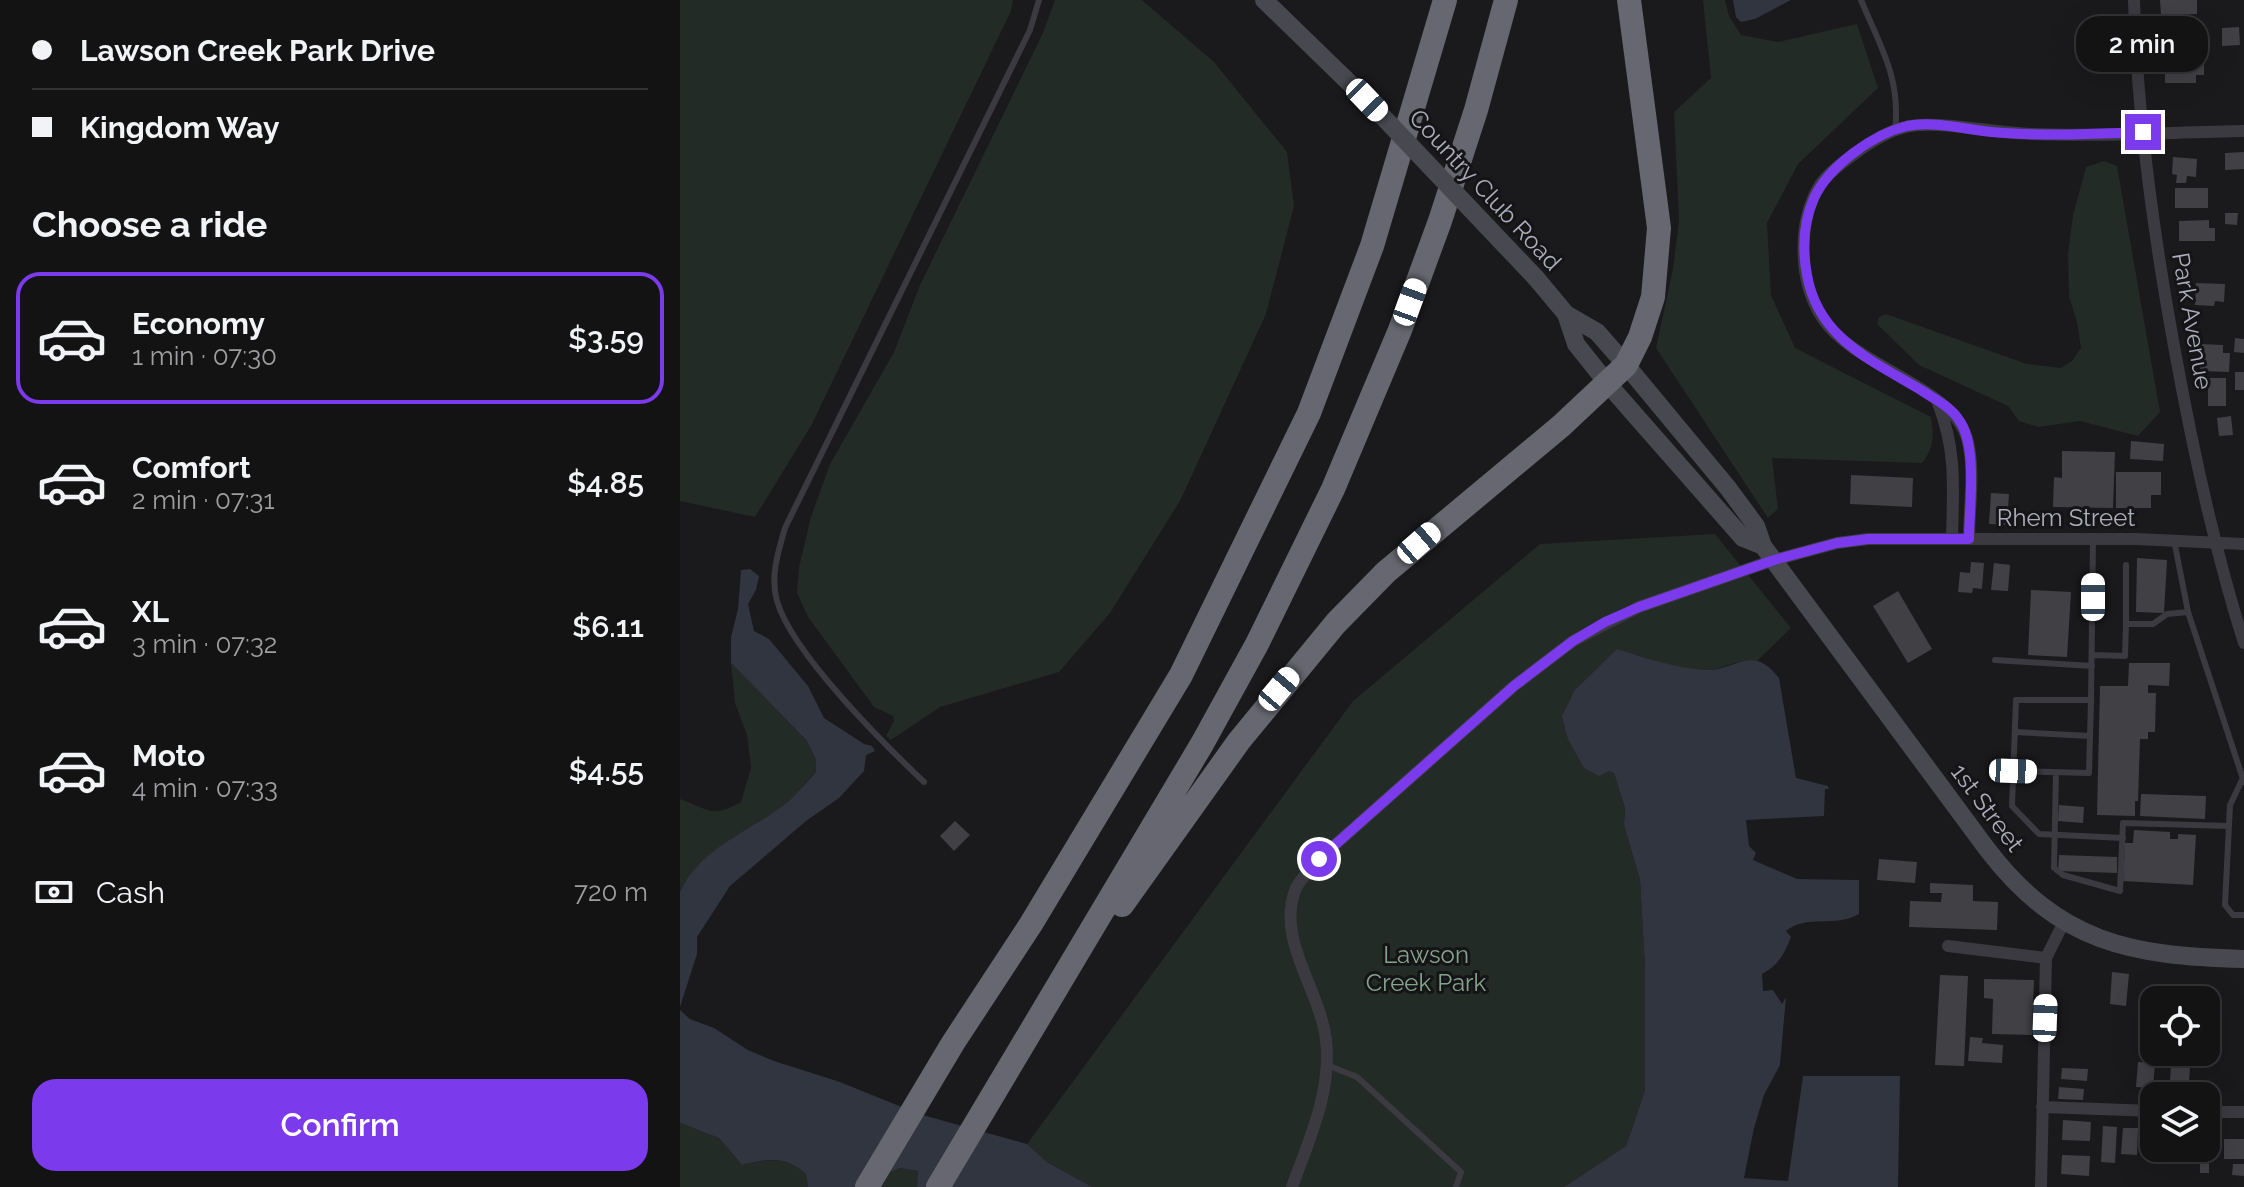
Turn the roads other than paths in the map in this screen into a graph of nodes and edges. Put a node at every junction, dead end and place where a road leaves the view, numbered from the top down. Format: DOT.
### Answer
graph roads {
  1 [pos="1039,0"];
  2 [pos="1264,0"];
  3 [pos="1438,0"];
  4 [pos="1445,0"];
  5 [pos="1506,0"];
  6 [pos="1629,0"];
  7 [pos="1861,0"];
  8 [pos="2134,0"];
  9 [pos="1895,131"];
  10 [pos="2244,131"];
  11 [pos="2143,132"];
  12 [pos="1372,246"];
  13 [pos="1566,314"];
  14 [pos="1626,365"];
  15 [pos="1607,383"];
  16 [pos="1937,400"];
  17 [pos="1952,538"];
  18 [pos="1969,539"];
  19 [pos="2093,540"];
  20 [pos="2174,540"];
  21 [pos="2215,544"];
  22 [pos="2244,544"];
  23 [pos="1769,553"];
  24 [pos="2126,565"];
  25 [pos="2188,612"];
  26 [pos="2126,624"];
  27 [pos="2244,643"];
  28 [pos="2093,655"];
  29 [pos="1995,660"];
  30 [pos="2092,666"];
  31 [pos="2091,700"];
  32 [pos="2015,732"];
  33 [pos="2090,736"];
  34 [pos="2013,771"];
  35 [pos="2056,773"];
  36 [pos="2243,781"];
  37 [pos="924,782"];
  38 [pos="2229,826"];
  39 [pos="2054,835"];
  40 [pos="2123,838"];
  41 [pos="2244,915"];
  42 [pos="2064,922"];
  43 [pos="1948,946"];
  44 [pos="2046,958"];
  45 [pos="2244,959"];
  46 [pos="1026,1041"];
  47 [pos="1327,1065"];
  48 [pos="2042,1107"];
  49 [pos="2140,1110"];
  50 [pos="2220,1112"];
  51 [pos="2244,1112"];
  52 [pos="867,1187"];
  53 [pos="938,1187"];
  54 [pos="1292,1187"];
  55 [pos="1456,1187"];
  56 [pos="2041,1187"];
  1 -- 37 [label="lane"];
  2 -- 13 [label="main road, Country Club Road, bridge"];
  3 -- 12 [label="highway"];
  4 -- 12 [label="highway"];
  5 -- 46 [label="highway"];
  6 -- 14 [label="highway"];
  7 -- 9 [label="lane"];
  8 -- 11 [label="street, Park Avenue"];
  9 -- 11 [label="street"];
  9 -- 16 [label="street"];
  10 -- 11 [label="street"];
  11 -- 21 [label="street, Park Avenue"];
  12 -- 52 [label="highway"];
  13 -- 14 [label="main road, Country Club Road"];
  13 -- 15 [label="main road, Country Club Road"];
  14 -- 15 [label="highway"];
  14 -- 23 [label="main road, Country Club Road"];
  15 -- 23 [label="main road, Country Club Road"];
  15 -- 46 [label="highway"];
  16 -- 17 [label="street"];
  16 -- 18 [label="street"];
  17 -- 18 [label="street, Rhem Street"];
  17 -- 23 [label="street, Rhem Street"];
  18 -- 19 [label="street, Rhem Street"];
  19 -- 20 [label="street, Rhem Street"];
  19 -- 28 [label="lane"];
  20 -- 21 [label="street, Rhem Street"];
  20 -- 25 [label="lane"];
  21 -- 22 [label="street, Rhem Street"];
  21 -- 27 [label="street, Park Avenue"];
  23 -- 42 [label="main road, 1st Street"];
  23 -- 47 [label="street, Rhem Street"];
  24 -- 26 [label="lane"];
  25 -- 26 [label="lane"];
  25 -- 36 [label="lane"];
  26 -- 28 [label="lane"];
  28 -- 30 [label="lane"];
  29 -- 30 [label="lane"];
  30 -- 31 [label="lane"];
  31 -- 32 [label="lane"];
  31 -- 33 [label="lane"];
  32 -- 33 [label="lane"];
  32 -- 34 [label="lane"];
  33 -- 35 [label="lane"];
  34 -- 35 [label="lane"];
  34 -- 39 [label="lane"];
  35 -- 39 [label="lane"];
  36 -- 38 [label="lane"];
  38 -- 40 [label="lane"];
  38 -- 41 [label="lane"];
  39 -- 40 [label="lane"];
  39 -- 40 [label="lane"];
  42 -- 44 [label="street"];
  42 -- 45 [label="main road, 1st Street"];
  43 -- 44 [label="street"];
  44 -- 48 [label="street"];
  46 -- 53 [label="highway"];
  47 -- 54 [label="street, Rhem Street"];
  47 -- 55 [label="lane"];
  48 -- 49 [label="street"];
  48 -- 56 [label="street"];
  50 -- 51 [label="street"];
}
